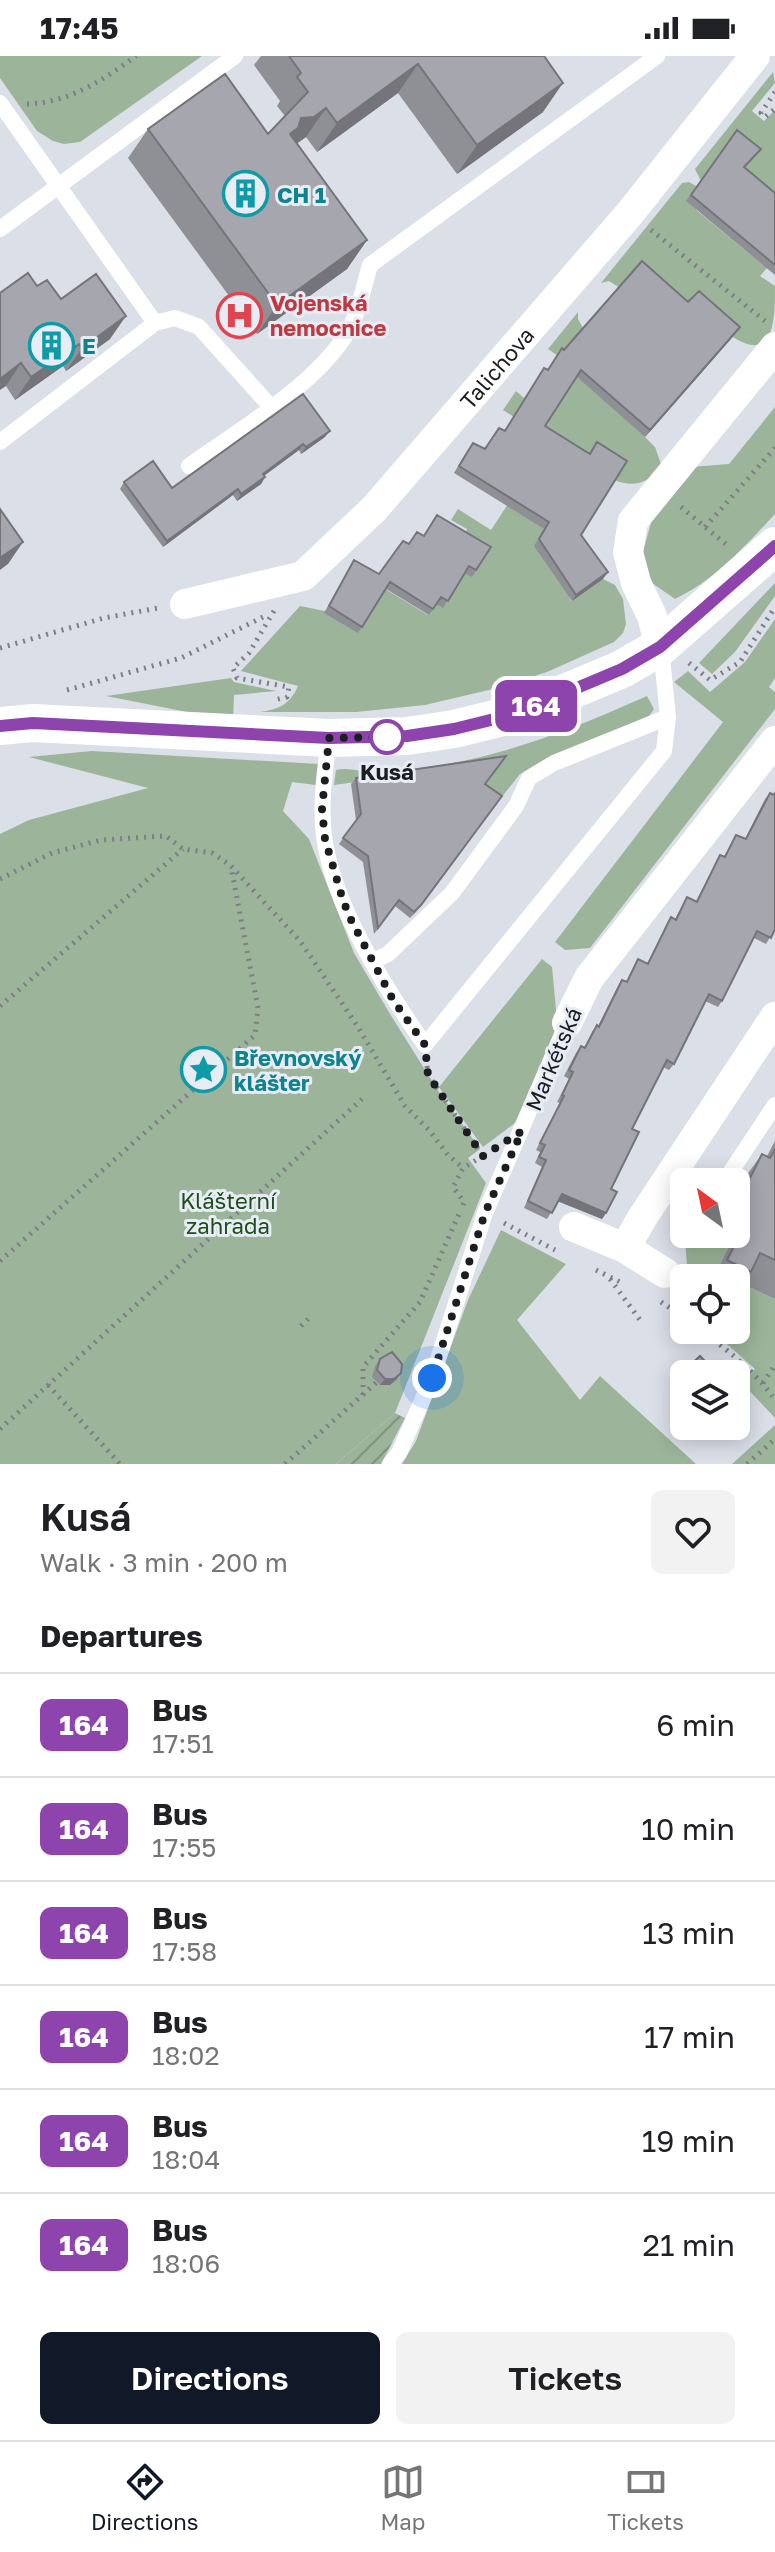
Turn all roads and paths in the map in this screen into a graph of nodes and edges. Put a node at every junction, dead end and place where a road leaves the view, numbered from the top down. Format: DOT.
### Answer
graph roads {
  1 [pos="136,56"];
  2 [pos="235,56"];
  3 [pos="657,56"];
  4 [pos="755,56"];
  5 [pos="775,92"];
  6 [pos="1,105"];
  7 [pos="775,109"];
  8 [pos="57,186"];
  9 [pos="630,213"];
  10 [pos="0,229"];
  11 [pos="155,323"];
  12 [pos="775,329"];
  13 [pos="775,347"];
  14 [pos="271,407"];
  15 [pos="0,442"];
  16 [pos="775,448"];
  17 [pos="189,466"];
  18 [pos="658,488"];
  19 [pos="705,527"];
  20 [pos="764,557"];
  21 [pos="185,604"];
  22 [pos="775,607"];
  23 [pos="660,647"];
  24 [pos="0,648"];
  25 [pos="61,692"];
  26 [pos="273,701"];
  27 [pos="668,717"];
  28 [pos="0,726"];
  29 [pos="329,738"];
  30 [pos="775,741"];
  31 [pos="183,849"];
  32 [pos="230,865"];
  33 [pos="0,879"];
  34 [pos="373,961"];
  35 [pos="0,1006"];
  36 [pos="775,1017"];
  37 [pos="567,1023"];
  38 [pos="425,1045"];
  39 [pos="362,1099"];
  40 [pos="775,1105"];
  41 [pos="522,1131"];
  42 [pos="483,1156"];
  43 [pos="463,1168"];
  44 [pos="733,1168"];
  45 [pos="574,1227"];
  46 [pos="625,1248"];
  47 [pos="0,1261"];
  48 [pos="665,1273"];
  49 [pos="609,1277"];
  50 [pos="310,1317"];
  51 [pos="640,1320"];
  52 [pos="301,1326"];
  53 [pos="721,1344"];
  54 [pos="775,1365"];
  55 [pos="377,1382"];
  56 [pos="763,1383"];
  57 [pos="48,1385"];
  58 [pos="363,1395"];
  59 [pos="775,1400"];
  60 [pos="0,1429"];
  61 [pos="775,1439"];
  62 [pos="120,1464"];
  63 [pos="285,1464"];
  64 [pos="390,1464"];
  65 [pos="747,1464"];
  1 -- 6 [label="path"];
  2 -- 8 [label="lane"];
  3 -- 14 [label="lane"];
  4 -- 9 [label="street, Talichova"];
  5 -- 7 [label="path"];
  6 -- 8 [label="lane"];
  8 -- 10 [label="lane"];
  8 -- 11 [label="lane"];
  9 -- 12 [label="path"];
  9 -- 21 [label="street, Talichova"];
  11 -- 14 [label="lane"];
  11 -- 15 [label="lane"];
  13 -- 18 [label="street"];
  14 -- 17 [label="lane"];
  16 -- 19 [label="path"];
  18 -- 19 [label="path"];
  18 -- 23 [label="street"];
  19 -- 20 [label="path"];
  20 -- 23 [label="street"];
  21 -- 24 [label="path"];
  22 -- 23 [label="path"];
  23 -- 27 [label="lane"];
  23 -- 29 [label="street"];
  25 -- 26 [label="path"];
  27 -- 34 [label="lane"];
  27 -- 38 [label="lane"];
  28 -- 29 [label="street"];
  29 -- 34 [label="lane"];
  30 -- 37 [label="street, Markétská"];
  31 -- 32 [label="path"];
  31 -- 33 [label="path"];
  31 -- 35 [label="path"];
  32 -- 43 [label="path"];
  32 -- 47 [label="path"];
  34 -- 38 [label="lane"];
  36 -- 46 [label="street"];
  37 -- 41 [label="lane, Markétská"];
  38 -- 42 [label="path"];
  39 -- 57 [label="path"];
  40 -- 44 [label="lane"];
  41 -- 42 [label="path"];
  41 -- 64 [label="lane, Markétská"];
  42 -- 43 [label="path"];
  43 -- 58 [label="path"];
  45 -- 46 [label="street"];
  46 -- 48 [label="street"];
  49 -- 51 [label="path"];
  50 -- 52 [label="path"];
  53 -- 56 [label="path"];
  54 -- 56 [label="path"];
  55 -- 58 [label="path"];
  56 -- 59 [label="path"];
  57 -- 60 [label="path"];
  57 -- 62 [label="path"];
  58 -- 63 [label="path"];
  61 -- 65 [label="path"];
}
